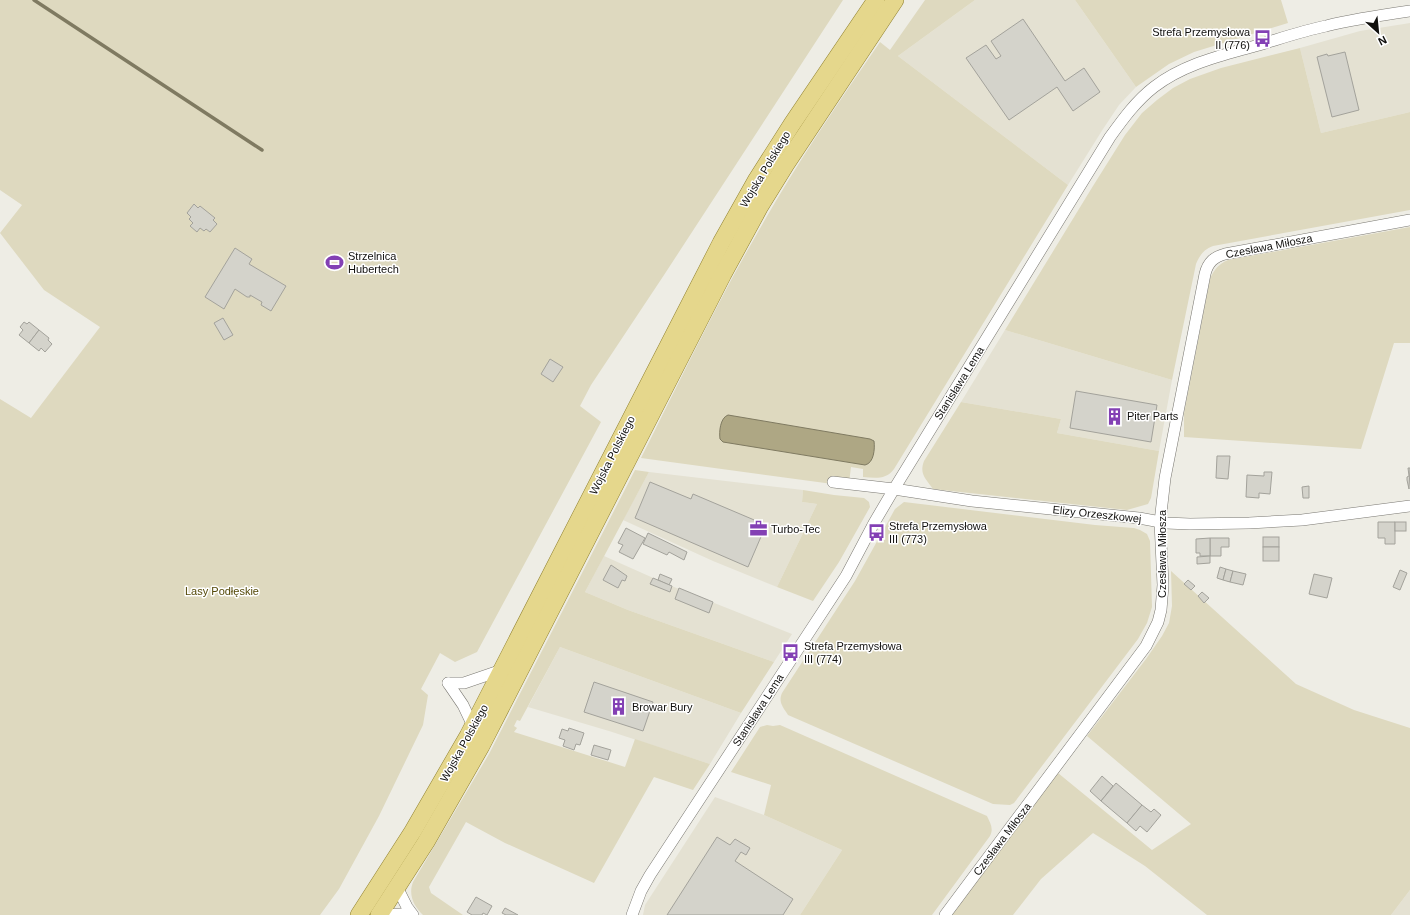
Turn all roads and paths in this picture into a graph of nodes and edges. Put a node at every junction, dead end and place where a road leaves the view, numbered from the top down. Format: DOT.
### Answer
graph roads {
  1 [pos="876,0"];
  2 [pos="896,0"];
  3 [pos="1410,11"];
  4 [pos="1410,220"];
  5 [pos="833,482"];
  6 [pos="894,489"];
  7 [pos="1410,506"];
  8 [pos="1160,522"];
  9 [pos="502,670"];
  10 [pos="473,726"];
  11 [pos="397,887"];
  12 [pos="359,915"];
  13 [pos="379,915"];
  14 [pos="383,915"];
  15 [pos="408,915"];
  16 [pos="413,915"];
  17 [pos="632,915"];
  18 [pos="945,915"];
  1 -- 9 [label="main road, Wojska Polskiego"];
  2 -- 11 [label="main road, Wojska Polskiego"];
  3 -- 6 [label="street, Stanisława Lema"];
  4 -- 8 [label="street, Czesława Miłosza"];
  5 -- 6 [label="street, Elizy Orzeszkowej"];
  6 -- 8 [label="street, Elizy Orzeszkowej"];
  6 -- 17 [label="street, Stanisława Lema"];
  7 -- 8 [label="street, Elizy Orzeszkowej"];
  8 -- 18 [label="street, Czesława Miłosza"];
  9 -- 10 [label="main road, Wojska Polskiego"];
  9 -- 10 [label="street"];
  10 -- 12 [label="main road, Wojska Polskiego"];
  11 -- 13 [label="main road, Wojska Polskiego"];
  11 -- 16 [label="street"];
  14 -- 15 [label="street"];
}
